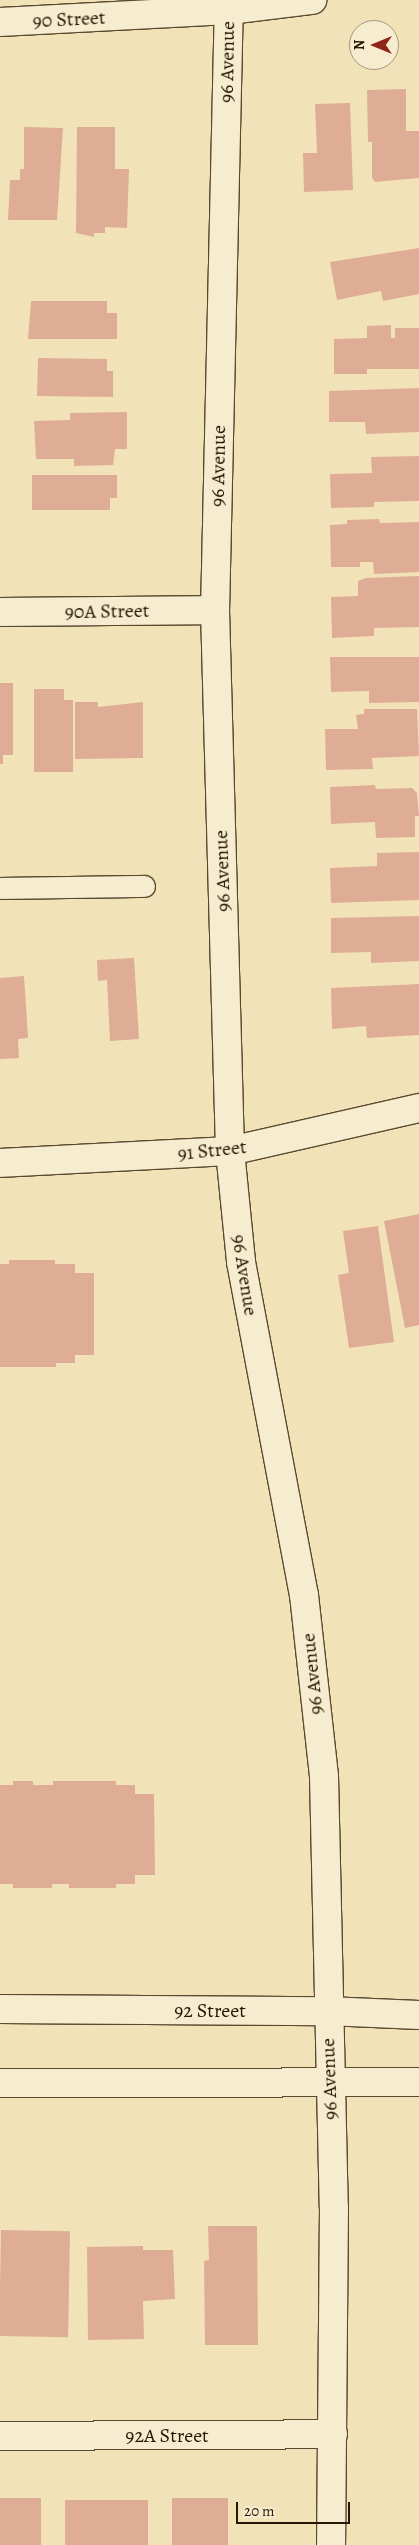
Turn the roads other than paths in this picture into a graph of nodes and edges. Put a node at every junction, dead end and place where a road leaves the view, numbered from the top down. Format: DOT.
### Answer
graph roads {
  1 [pos="312,0"];
  2 [pos="229,5"];
  3 [pos="0,22"];
  4 [pos="215,610"];
  5 [pos="0,612"];
  6 [pos="144,886"];
  7 [pos="0,888"];
  8 [pos="419,1108"];
  9 [pos="230,1151"];
  10 [pos="0,1163"];
  11 [pos="0,2009"];
  12 [pos="327,2011"];
  13 [pos="419,2015"];
  14 [pos="329,2080"];
  15 [pos="0,2082"];
  16 [pos="419,2082"];
  17 [pos="333,2434"];
  18 [pos="0,2436"];
  19 [pos="331,2545"];
  1 -- 2 [label="street, 90 Street"];
  2 -- 3 [label="street, 90 Street"];
  2 -- 4 [label="street, 96 Avenue"];
  4 -- 5 [label="street, 90A Street"];
  4 -- 9 [label="street, 96 Avenue"];
  6 -- 7 [label="lane"];
  8 -- 9 [label="street, 91 Street"];
  9 -- 10 [label="street, 91 Street"];
  9 -- 12 [label="street, 96 Avenue"];
  11 -- 12 [label="street, 92 Street"];
  12 -- 13 [label="street, 92 Street"];
  12 -- 14 [label="street, 96 Avenue"];
  14 -- 15 [label="street"];
  14 -- 16 [label="street"];
  14 -- 17 [label="street, 96 Avenue"];
  17 -- 18 [label="street, 92A Street"];
  17 -- 19 [label="street, 96 Avenue"];
}
